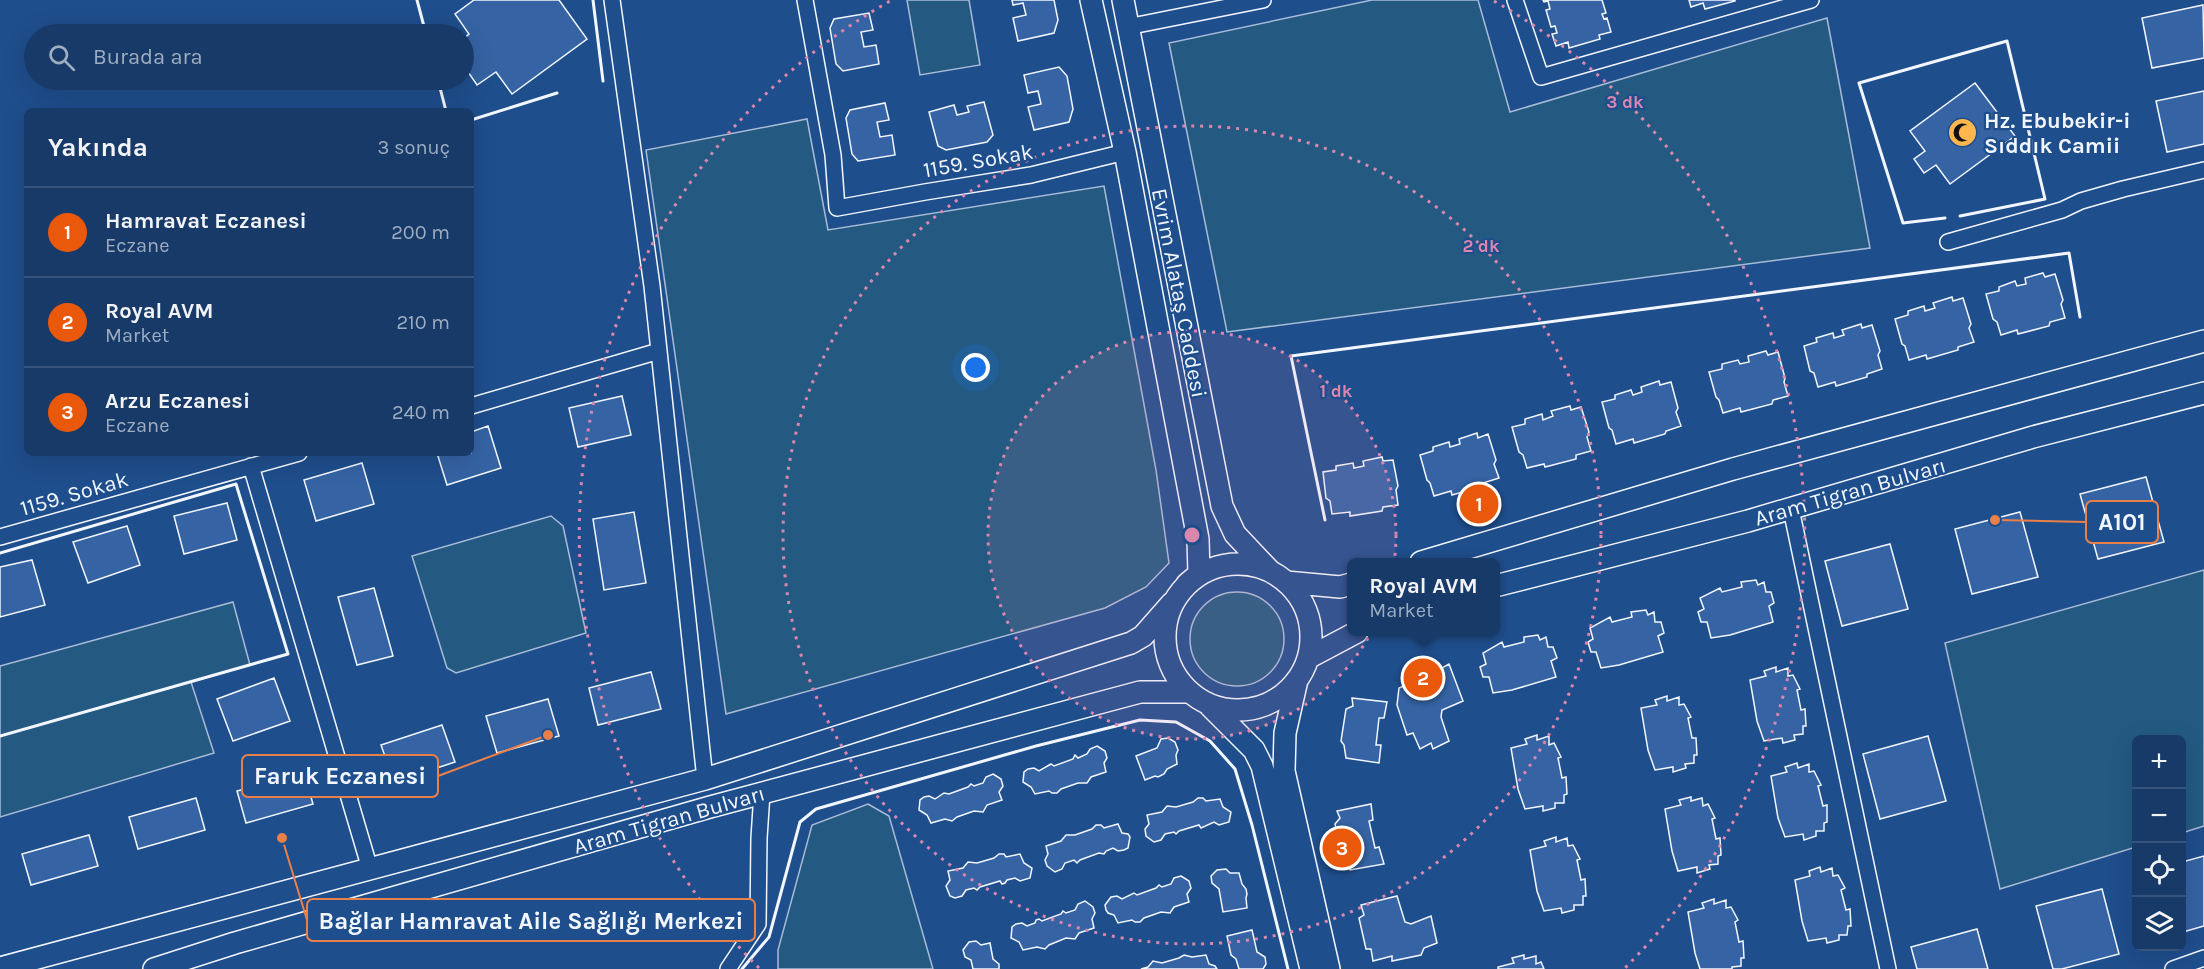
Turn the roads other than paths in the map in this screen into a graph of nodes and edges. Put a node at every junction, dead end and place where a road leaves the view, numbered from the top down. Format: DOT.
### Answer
graph roads {
  1 [pos="612,0"];
  2 [pos="805,0"];
  3 [pos="1091,0"];
  4 [pos="1123,0"];
  5 [pos="1263,0"];
  6 [pos="1515,0"];
  7 [pos="1811,0"];
  8 [pos="1127,27"];
  9 [pos="1125,152"];
  10 [pos="2204,170"];
  11 [pos="1948,242"];
  12 [pos="2204,341"];
  13 [pos="659,351"];
  14 [pos="2204,393"];
  15 [pos="474,405"];
  16 [pos="288,456"];
  17 [pos="251,466"];
  18 [pos="1791,509"];
  19 [pos="0,537"];
  20 [pos="1434,558"];
  21 [pos="1269,570"];
  22 [pos="1286,582"];
  23 [pos="1187,584"];
  24 [pos="1347,585"];
  25 [pos="1500,585"];
  26 [pos="1172,603"];
  27 [pos="1349,636"];
  28 [pos="1308,658"];
  29 [pos="1298,680"];
  30 [pos="1189,692"];
  31 [pos="1209,705"];
  32 [pos="705,779"];
  33 [pos="762,793"];
  34 [pos="370,869"];
  35 [pos="2204,958"];
  36 [pos="0,968"];
  37 [pos="154,969"];
  38 [pos="728,969"];
  39 [pos="1311,969"];
  40 [pos="1329,969"];
  41 [pos="1887,969"];
  42 [pos="2173,969"];
  1 -- 13 [label="street"];
  2 -- 9 [label="street, 1159. Sokak"];
  3 -- 9 [label="main road"];
  4 -- 8 [label="main road, Evrim Alataş Caddesi"];
  5 -- 8 [label="street"];
  6 -- 7 [label="street"];
  8 -- 21 [label="main road, Evrim Alataş Caddesi"];
  9 -- 23 [label="main road"];
  10 -- 11 [label="street"];
  12 -- 20 [label="main road"];
  13 -- 15 [label="street"];
  13 -- 32 [label="street"];
  14 -- 18 [label="main road, Aram Tigran Bulvarı"];
  16 -- 17 [label="street, 1159. Sokak"];
  17 -- 19 [label="street, 1159. Sokak"];
  17 -- 34 [label="street"];
  18 -- 25 [label="main road, Aram Tigran Bulvarı"];
  18 -- 41 [label="street"];
  21 -- 22 [label="main road"];
  21 -- 23 [label="main road"];
  22 -- 24 [label="main road"];
  22 -- 28 [label="main road"];
  23 -- 26 [label="main road"];
  26 -- 30 [label="main road"];
  26 -- 32 [label="main road"];
  27 -- 28 [label="main road"];
  28 -- 29 [label="main road"];
  29 -- 31 [label="main road"];
  29 -- 40 [label="main road"];
  30 -- 31 [label="main road"];
  30 -- 33 [label="main road, Aram Tigran Bulvarı"];
  31 -- 39 [label="main road"];
  32 -- 34 [label="main road"];
  33 -- 37 [label="main road, Aram Tigran Bulvarı"];
  33 -- 38 [label="street"];
  34 -- 36 [label="main road"];
  35 -- 42 [label="street"];
}
